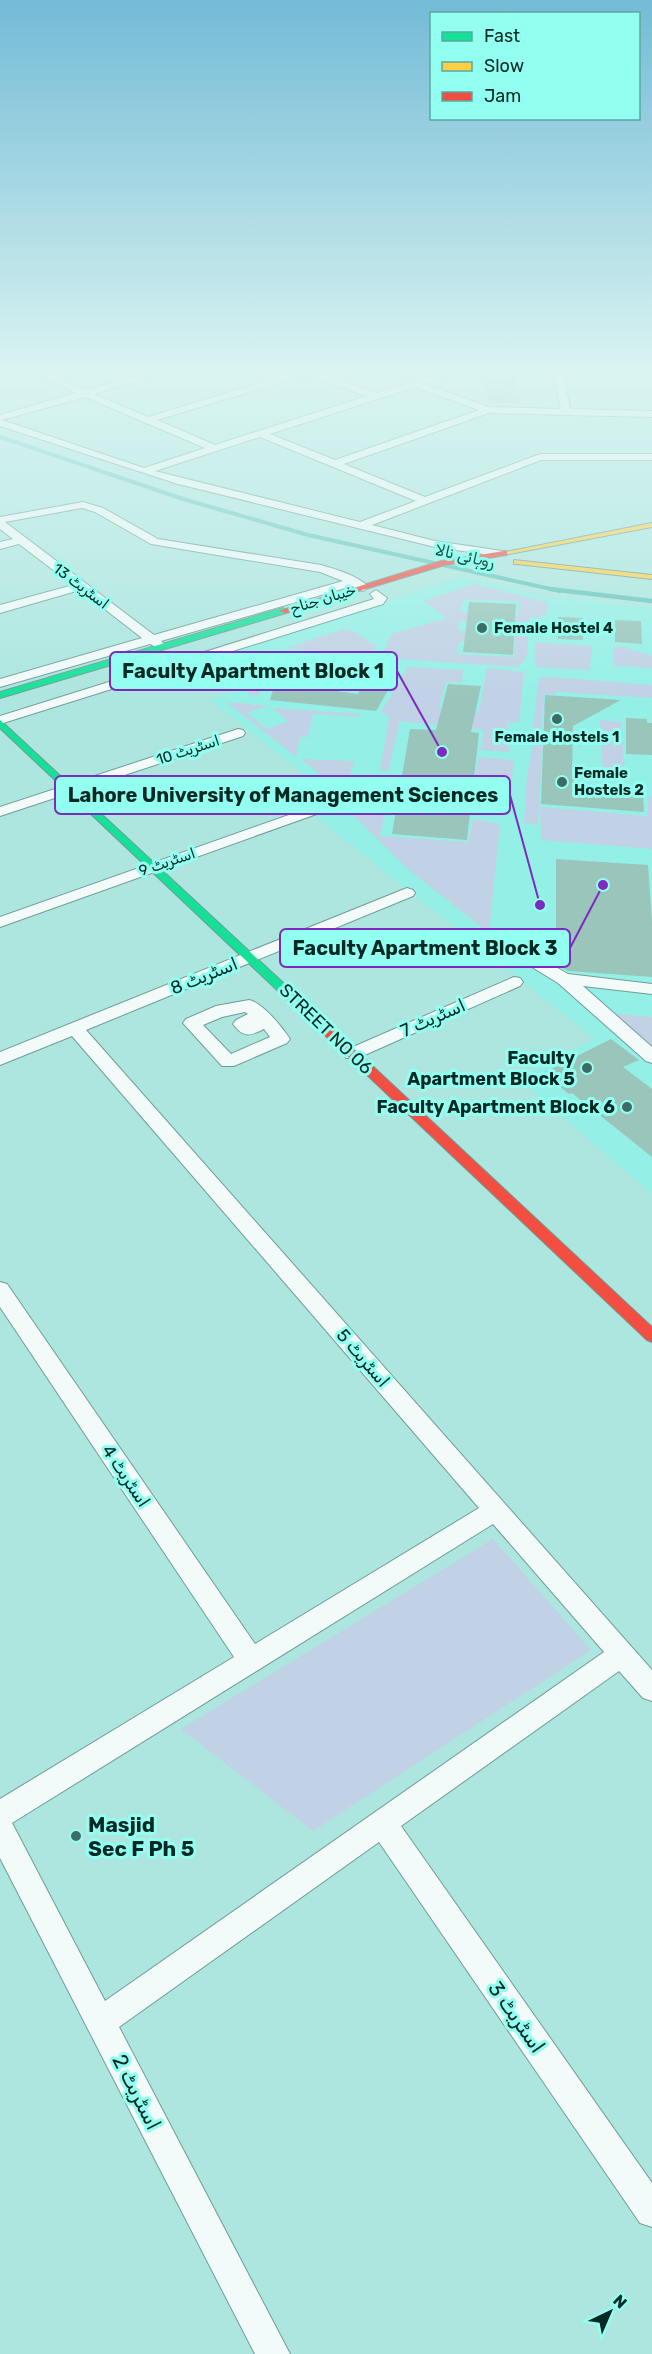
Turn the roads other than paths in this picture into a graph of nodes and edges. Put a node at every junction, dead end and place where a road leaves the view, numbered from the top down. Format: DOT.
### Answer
graph roads {
  1 [pos="187,482"];
  2 [pos="378,482"];
  3 [pos="472,482"];
  4 [pos="423,500"];
  5 [pos="0,522"];
  6 [pos="652,525"];
  7 [pos="360,526"];
  8 [pos="612,533"];
  9 [pos="22,540"];
  10 [pos="435,544"];
  11 [pos="0,546"];
  12 [pos="498,553"];
  13 [pos="446,566"];
  14 [pos="586,568"];
  15 [pos="648,575"];
  16 [pos="359,584"];
  17 [pos="82,586"];
  18 [pos="376,594"];
  19 [pos="0,609"];
  20 [pos="157,643"];
  21 [pos="0,683"];
  22 [pos="0,695"];
  23 [pos="0,707"];
  24 [pos="0,721"];
  25 [pos="238,734"];
  26 [pos="71,788"];
  27 [pos="334,803"];
  28 [pos="0,812"];
  29 [pos="153,866"];
  30 [pos="407,893"];
  31 [pos="0,922"];
  32 [pos="507,944"];
  33 [pos="250,957"];
  34 [pos="564,979"];
  35 [pos="514,982"];
  36 [pos="652,989"];
  37 [pos="249,1005"];
  38 [pos="75,1029"];
  39 [pos="352,1054"];
  40 [pos="652,1057"];
  41 [pos="0,1059"];
  42 [pos="0,1290"];
  43 [pos="652,1336"];
  44 [pos="496,1510"];
  45 [pos="622,1654"];
  46 [pos="251,1661"];
  47 [pos="652,1689"];
  48 [pos="0,1815"];
  49 [pos="382,1823"];
  50 [pos="0,1829"];
  51 [pos="100,2022"];
  52 [pos="652,2211"];
  53 [pos="273,2354"];
  1 -- 7 [label="street"];
  2 -- 4 [label="street"];
  3 -- 4 [label="street"];
  4 -- 7 [label="street"];
  5 -- 9 [label="street, اسٹریٹ 13"];
  5 -- 16 [label="street"];
  6 -- 8 [label="main road, خیبان جناح"];
  7 -- 10 [label="street"];
  8 -- 12 [label="main road, خیبان جناح"];
  8 -- 14 [label="main road"];
  9 -- 11 [label="street"];
  9 -- 17 [label="street, اسٹریٹ 13"];
  10 -- 12 [label="street"];
  10 -- 13 [label="street"];
  12 -- 13 [label="main road, خیبان جناح"];
  13 -- 14 [label="main road, خیبان جناح"];
  13 -- 16 [label="main road, خیبان جناح"];
  13 -- 18 [label="main road, خیبان جناح"];
  14 -- 15 [label="main road, خیبان جناح"];
  16 -- 20 [label="main road, خیبان جناح"];
  17 -- 19 [label="street"];
  17 -- 20 [label="street, اسٹریٹ 13"];
  18 -- 23 [label="main road, خیبان جناح"];
  18 -- 24 [label="street"];
  20 -- 21 [label="street"];
  20 -- 22 [label="main road, خیبان جناح"];
  24 -- 26 [label="main road, STREET NO 06"];
  25 -- 26 [label="street, اسٹریٹ 10"];
  26 -- 28 [label="street, اسٹریٹ 10"];
  26 -- 29 [label="main road, STREET NO 06"];
  27 -- 29 [label="street, اسٹریٹ 9"];
  29 -- 31 [label="street, اسٹریٹ 9"];
  29 -- 33 [label="main road, STREET NO 06"];
  30 -- 33 [label="street, اسٹریٹ 8"];
  32 -- 34 [label="street"];
  33 -- 38 [label="street, اسٹریٹ 8"];
  33 -- 39 [label="main road, STREET NO 06"];
  34 -- 36 [label="street"];
  34 -- 40 [label="street"];
  35 -- 39 [label="street, اسٹریٹ 7"];
  37 -- 37 [label="street"];
  38 -- 41 [label="street, اسٹریٹ 8"];
  38 -- 44 [label="street, اسٹریٹ 5"];
  39 -- 43 [label="main road, STREET NO 06"];
  42 -- 46 [label="street, اسٹریٹ 4"];
  44 -- 45 [label="street, اسٹریٹ 5"];
  44 -- 46 [label="street"];
  45 -- 47 [label="street, اسٹریٹ 5"];
  45 -- 49 [label="street"];
  46 -- 48 [label="street"];
  49 -- 51 [label="street"];
  49 -- 52 [label="street, اسٹریٹ 3"];
  50 -- 51 [label="street, اسٹریٹ 2"];
  51 -- 53 [label="street, اسٹریٹ 2"];
}
